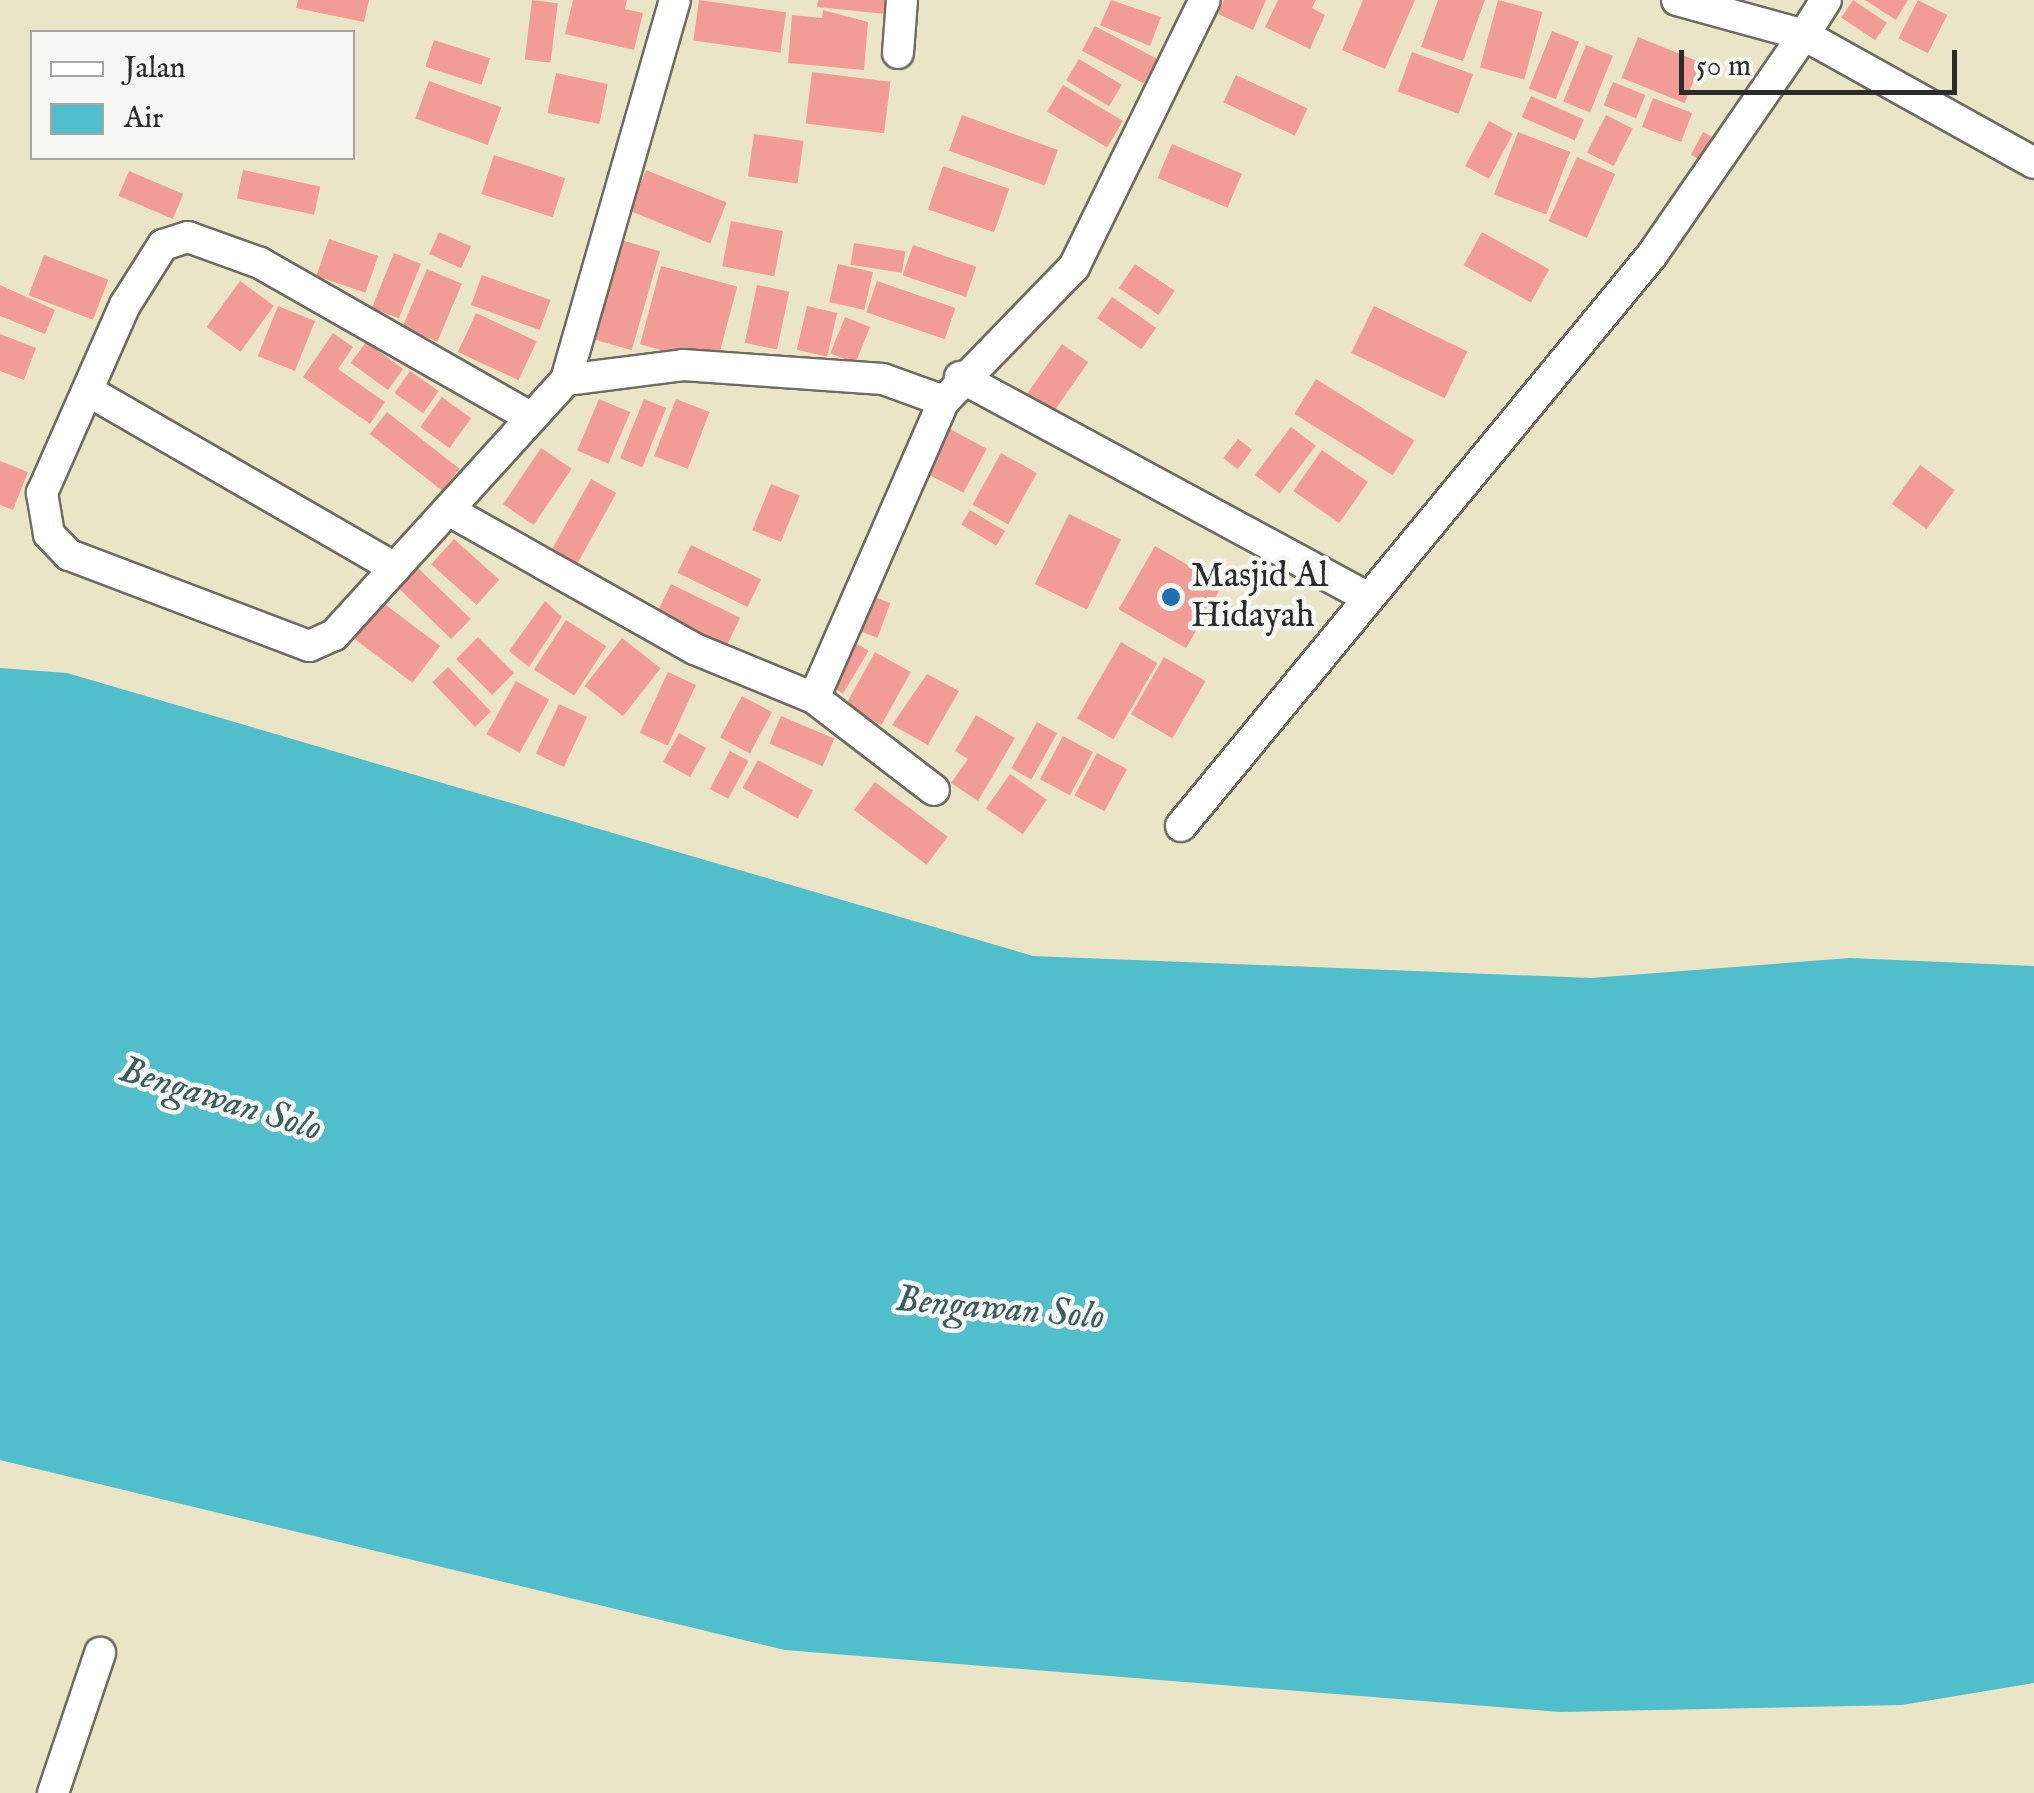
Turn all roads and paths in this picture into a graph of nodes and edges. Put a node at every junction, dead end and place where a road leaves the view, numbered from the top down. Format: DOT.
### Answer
graph roads {
  1 [pos="676,0"];
  2 [pos="902,0"];
  3 [pos="1204,0"];
  4 [pos="1677,0"];
  5 [pos="1826,0"];
  6 [pos="1804,36"];
  7 [pos="898,53"];
  8 [pos="2034,164"];
  9 [pos="566,380"];
  10 [pos="952,389"];
  11 [pos="90,392"];
  12 [pos="528,415"];
  13 [pos="448,510"];
  14 [pos="395,568"];
  15 [pos="1367,598"];
  16 [pos="814,698"];
  17 [pos="934,790"];
  18 [pos="1181,826"];
  19 [pos="100,1653"];
  20 [pos="53,1793"];
  1 -- 9 [label="street"];
  2 -- 7 [label="street"];
  3 -- 10 [label="street"];
  4 -- 6 [label="street"];
  5 -- 6 [label="street"];
  6 -- 8 [label="street"];
  6 -- 15 [label="street"];
  9 -- 10 [label="street"];
  9 -- 12 [label="street"];
  10 -- 15 [label="street"];
  10 -- 16 [label="street"];
  11 -- 12 [label="street"];
  11 -- 14 [label="street"];
  11 -- 14 [label="street"];
  12 -- 13 [label="street"];
  13 -- 14 [label="street"];
  13 -- 16 [label="street"];
  15 -- 18 [label="street"];
  16 -- 17 [label="street"];
  19 -- 20 [label="street"];
}
